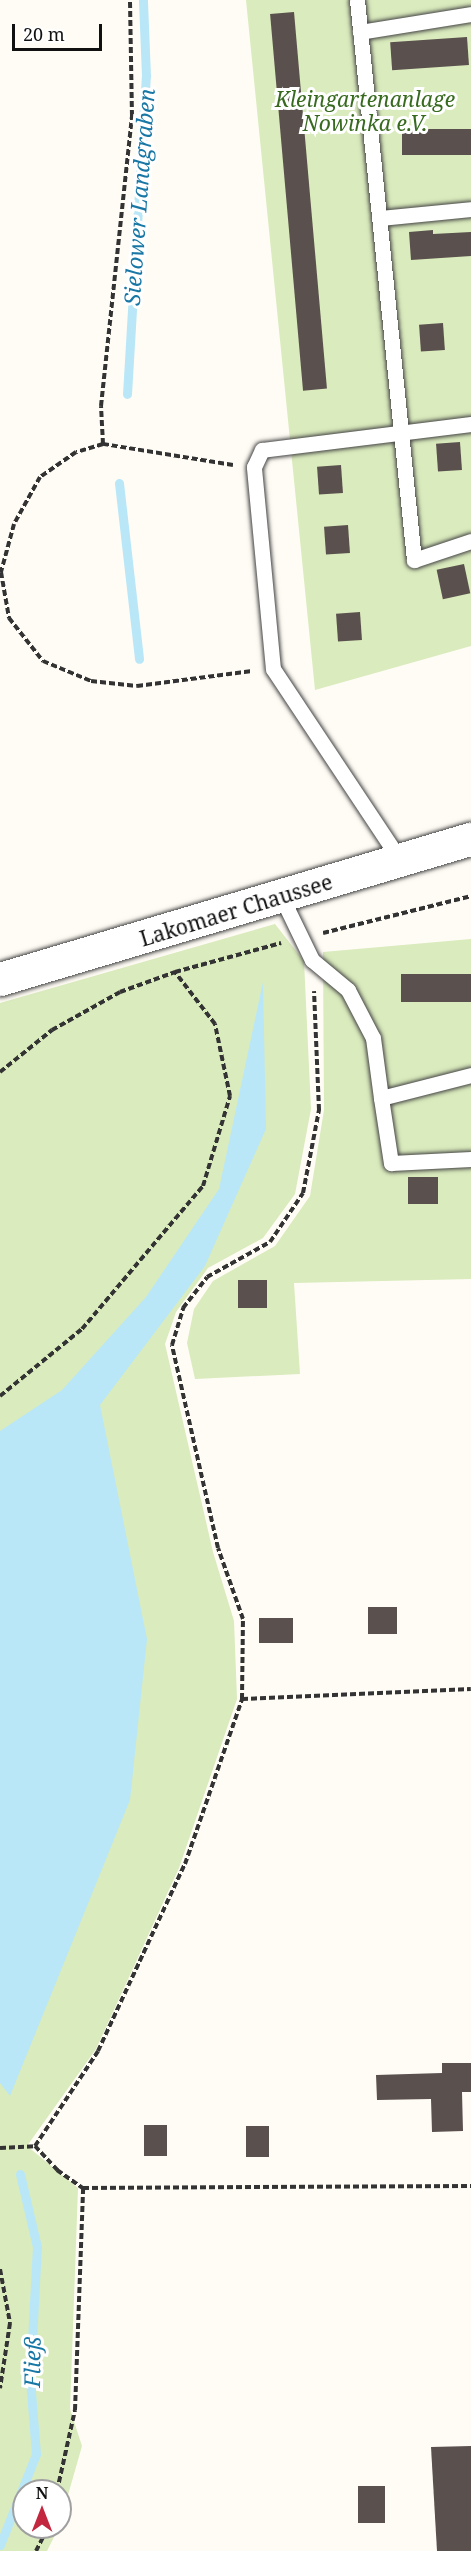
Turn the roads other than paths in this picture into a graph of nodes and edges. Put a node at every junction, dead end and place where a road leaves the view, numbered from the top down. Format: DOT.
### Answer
graph roads {
  1 [pos="357,0"];
  2 [pos="471,14"];
  3 [pos="360,32"];
  4 [pos="471,209"];
  5 [pos="380,218"];
  6 [pos="471,424"];
  7 [pos="401,432"];
  8 [pos="471,541"];
  9 [pos="471,839"];
  10 [pos="400,860"];
  11 [pos="282,898"];
  12 [pos="0,979"];
  13 [pos="471,1075"];
  14 [pos="381,1098"];
  15 [pos="471,1159"];
  1 -- 3 [label="lane"];
  2 -- 3 [label="lane"];
  3 -- 5 [label="lane"];
  4 -- 5 [label="lane"];
  5 -- 7 [label="lane"];
  6 -- 7 [label="lane"];
  7 -- 8 [label="lane"];
  7 -- 10 [label="lane"];
  9 -- 10 [label="street, Lakomaer Chaussee"];
  10 -- 11 [label="street, Lakomaer Chaussee"];
  11 -- 12 [label="street, Lakomaer Chaussee"];
  11 -- 14 [label="lane"];
  13 -- 14 [label="lane"];
  14 -- 15 [label="lane"];
}
